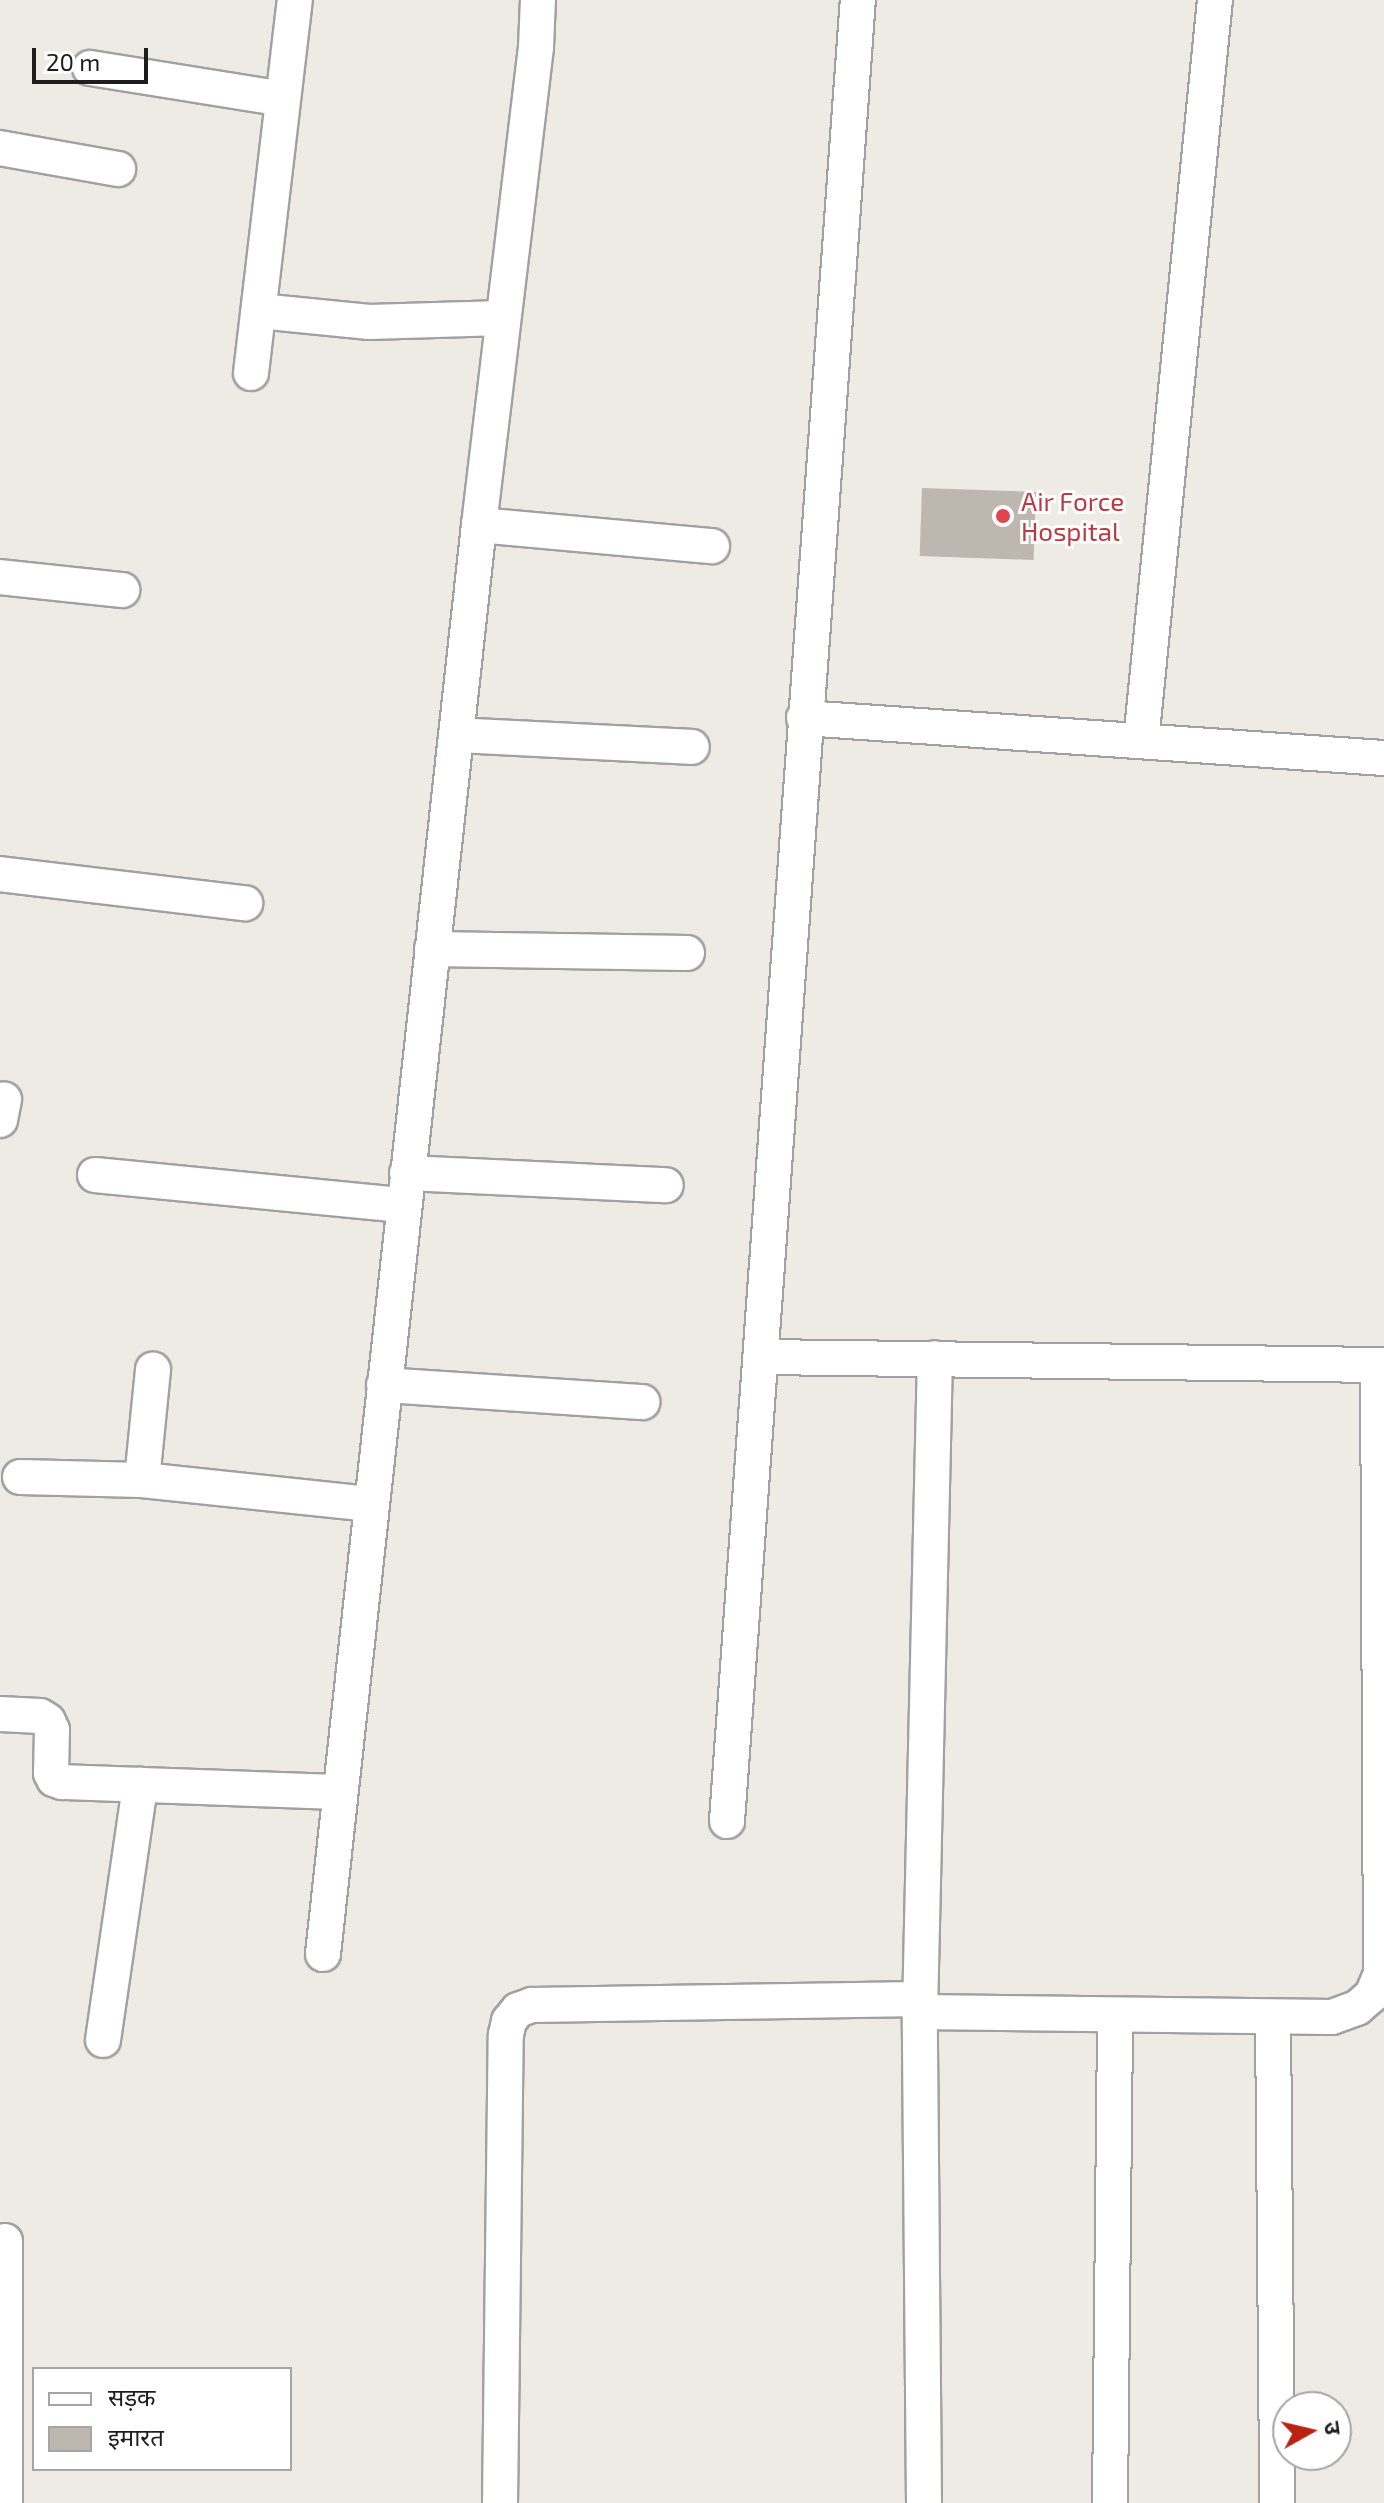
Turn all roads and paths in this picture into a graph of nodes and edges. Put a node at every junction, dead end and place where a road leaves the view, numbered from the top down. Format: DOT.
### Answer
graph roads {
  1 [pos="295,0"];
  2 [pos="538,0"];
  3 [pos="858,0"];
  4 [pos="1215,0"];
  5 [pos="90,68"];
  6 [pos="283,99"];
  7 [pos="0,148"];
  8 [pos="118,169"];
  9 [pos="259,311"];
  10 [pos="503,318"];
  11 [pos="251,373"];
  12 [pos="479,525"];
  13 [pos="712,546"];
  14 [pos="0,577"];
  15 [pos="122,590"];
  16 [pos="804,718"];
  17 [pos="456,735"];
  18 [pos="1141,741"];
  19 [pos="692,747"];
  20 [pos="1384,758"];
  21 [pos="0,874"];
  22 [pos="245,903"];
  23 [pos="432,949"];
  24 [pos="687,953"];
  25 [pos="95,1175"];
  26 [pos="666,1185"];
  27 [pos="405,1189"];
  28 [pos="761,1357"];
  29 [pos="935,1358"];
  30 [pos="1381,1365"];
  31 [pos="153,1370"];
  32 [pos="384,1385"];
  33 [pos="642,1402"];
  34 [pos="20,1477"];
  35 [pos="142,1480"];
  36 [pos="371,1504"];
  37 [pos="0,1714"];
  38 [pos="140,1785"];
  39 [pos="340,1792"];
  40 [pos="727,1821"];
  41 [pos="323,1954"];
  42 [pos="920,2006"];
  43 [pos="1115,2015"];
  44 [pos="1273,2017"];
  45 [pos="103,2040"];
  46 [pos="5,2241"];
  47 [pos="5,2503"];
  48 [pos="500,2503"];
  49 [pos="924,2503"];
  50 [pos="1110,2503"];
  51 [pos="1277,2503"];
  1 -- 6 [label="street"];
  2 -- 10 [label="street"];
  3 -- 16 [label="street"];
  4 -- 18 [label="street"];
  5 -- 6 [label="street"];
  6 -- 9 [label="street"];
  7 -- 8 [label="street"];
  9 -- 10 [label="street"];
  9 -- 11 [label="street"];
  10 -- 12 [label="street"];
  12 -- 13 [label="street"];
  12 -- 17 [label="street"];
  14 -- 15 [label="street"];
  16 -- 18 [label="street"];
  16 -- 28 [label="street"];
  17 -- 19 [label="street"];
  17 -- 23 [label="street"];
  18 -- 20 [label="street"];
  21 -- 22 [label="street"];
  23 -- 24 [label="street"];
  23 -- 27 [label="street"];
  25 -- 27 [label="street"];
  26 -- 27 [label="street"];
  27 -- 32 [label="street"];
  28 -- 29 [label="street"];
  28 -- 40 [label="street"];
  29 -- 30 [label="street"];
  29 -- 42 [label="street"];
  30 -- 44 [label="street"];
  31 -- 35 [label="street"];
  32 -- 33 [label="street"];
  32 -- 36 [label="street"];
  34 -- 35 [label="street"];
  35 -- 36 [label="street"];
  36 -- 39 [label="street"];
  37 -- 38 [label="street"];
  38 -- 39 [label="street"];
  38 -- 45 [label="street"];
  39 -- 41 [label="street"];
  42 -- 43 [label="street"];
  42 -- 48 [label="street"];
  42 -- 49 [label="street"];
  43 -- 44 [label="street"];
  43 -- 50 [label="street"];
  44 -- 51 [label="street"];
  46 -- 47 [label="street"];
}
